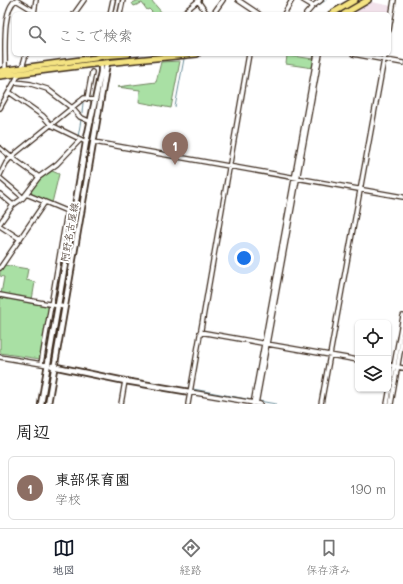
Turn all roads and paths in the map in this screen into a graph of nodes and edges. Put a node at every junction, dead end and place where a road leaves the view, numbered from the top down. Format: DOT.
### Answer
graph roads {
  1 [pos="36,0"];
  2 [pos="84,0"];
  3 [pos="113,0"];
  4 [pos="118,0"];
  5 [pos="123,0"];
  6 [pos="223,0"];
  7 [pos="238,0"];
  8 [pos="292,0"];
  9 [pos="303,0"];
  10 [pos="321,0"];
  11 [pos="355,0"];
  12 [pos="368,0"];
  13 [pos="394,0"];
  14 [pos="198,1"];
  15 [pos="313,6"];
  16 [pos="33,12"];
  17 [pos="34,12"];
  18 [pos="75,12"];
  19 [pos="110,12"];
  20 [pos="115,12"];
  21 [pos="120,12"];
  22 [pos="185,12"];
  23 [pos="206,12"];
  24 [pos="214,12"];
  25 [pos="256,12"];
  26 [pos="285,12"];
  27 [pos="308,12"];
  28 [pos="334,12"];
  29 [pos="347,12"];
  30 [pos="391,18"];
  31 [pos="25,56"];
  32 [pos="102,56"];
  33 [pos="105,56"];
  34 [pos="176,56"];
  35 [pos="249,56"];
  36 [pos="317,56"];
  37 [pos="320,56"];
  38 [pos="365,56"];
  39 [pos="385,56"];
  40 [pos="384,59"];
  41 [pos="104,63"];
  42 [pos="403,63"];
  43 [pos="22,68"];
  44 [pos="3,71"];
  45 [pos="92,72"];
  46 [pos="19,74"];
  47 [pos="0,76"];
  48 [pos="15,82"];
  49 [pos="9,92"];
  50 [pos="87,99"];
  51 [pos="95,100"];
  52 [pos="0,108"];
  53 [pos="72,108"];
  54 [pos="91,122"];
  55 [pos="51,125"];
  56 [pos="80,140"];
  57 [pos="86,142"];
  58 [pos="94,142"];
  59 [pos="0,148"];
  60 [pos="11,157"];
  61 [pos="229,166"];
  62 [pos="0,176"];
  63 [pos="39,177"];
  64 [pos="296,178"];
  65 [pos="360,190"];
  66 [pos="0,194"];
  67 [pos="26,194"];
  68 [pos="403,197"];
  69 [pos="23,198"];
  70 [pos="45,202"];
  71 [pos="13,205"];
  72 [pos="67,212"];
  73 [pos="74,214"];
  74 [pos="0,224"];
  75 [pos="20,239"];
  76 [pos="0,268"];
  77 [pos="0,296"];
  78 [pos="52,304"];
  79 [pos="58,305"];
  80 [pos="65,307"];
  81 [pos="403,316"];
  82 [pos="200,332"];
  83 [pos="403,336"];
  84 [pos="266,343"];
  85 [pos="331,355"];
  86 [pos="0,357"];
  87 [pos="355,359"];
  88 [pos="41,364"];
  89 [pos="48,365"];
  90 [pos="55,366"];
  91 [pos="391,366"];
  92 [pos="396,367"];
  93 [pos="403,368"];
  94 [pos="125,381"];
  95 [pos="190,392"];
  96 [pos="41,404"];
  97 [pos="48,404"];
  98 [pos="121,404"];
  99 [pos="188,404"];
  100 [pos="256,404"];
  101 [pos="321,404"];
  102 [pos="387,404"];
  103 [pos="390,404"];
  1 -- 17 [label="street"];
  2 -- 18 [label="street"];
  3 -- 19 [label="street"];
  4 -- 20 [label="street"];
  5 -- 21 [label="street"];
  6 -- 24 [label="street"];
  7 -- 25 [label="street"];
  8 -- 26 [label="street"];
  9 -- 15 [label="street"];
  10 -- 15 [label="street"];
  11 -- 28 [label="main road"];
  12 -- 29 [label="main road"];
  13 -- 30 [label="street"];
  14 -- 22 [label="street"];
  14 -- 23 [label="street"];
  15 -- 27 [label="street"];
  16 -- 44 [label="street"];
  31 -- 43 [label="street"];
  32 -- 43 [label="main road"];
  33 -- 41 [label="street"];
  34 -- 41 [label="main road"];
  35 -- 61 [label="street"];
  36 -- 64 [label="street"];
  37 -- 64 [label="street"];
  38 -- 40 [label="street"];
  39 -- 40 [label="street"];
  40 -- 42 [label="street"];
  40 -- 65 [label="street"];
  41 -- 46 [label="main road"];
  41 -- 51 [label="main road, 阿野名古屋線"];
  41 -- 58 [label="main road, 阿野名古屋線"];
  43 -- 44 [label="main road"];
  43 -- 46 [label="street"];
  45 -- 50 [label="street"];
  46 -- 47 [label="main road"];
  46 -- 48 [label="street"];
  48 -- 49 [label="street"];
  48 -- 53 [label="street"];
  49 -- 52 [label="street"];
  49 -- 55 [label="street"];
  50 -- 51 [label="street"];
  50 -- 53 [label="street"];
  51 -- 54 [label="main road, 阿野名古屋線"];
  53 -- 54 [label="street"];
  53 -- 55 [label="street"];
  54 -- 57 [label="main road, 阿野名古屋線"];
  55 -- 56 [label="street"];
  55 -- 60 [label="street"];
  56 -- 57 [label="street"];
  56 -- 63 [label="street"];
  57 -- 73 [label="main road, 阿野名古屋線"];
  58 -- 61 [label="street"];
  58 -- 80 [label="main road, 阿野名古屋線"];
  59 -- 60 [label="street"];
  60 -- 62 [label="street"];
  60 -- 63 [label="street"];
  61 -- 64 [label="street"];
  61 -- 82 [label="street"];
  62 -- 69 [label="street"];
  63 -- 67 [label="street"];
  64 -- 65 [label="street"];
  64 -- 84 [label="street"];
  65 -- 68 [label="street"];
  65 -- 85 [label="street"];
  66 -- 71 [label="street"];
  67 -- 69 [label="street"];
  67 -- 70 [label="street"];
  69 -- 71 [label="street"];
  70 -- 72 [label="street"];
  70 -- 75 [label="street"];
  71 -- 74 [label="street"];
  72 -- 73 [label="street"];
  72 -- 78 [label="street"];
  73 -- 79 [label="main road, 阿野名古屋線"];
  74 -- 75 [label="street"];
  75 -- 76 [label="street"];
  77 -- 78 [label="street"];
  78 -- 79 [label="street"];
  78 -- 88 [label="street"];
  79 -- 80 [label="street"];
  79 -- 89 [label="main road, 阿野名古屋線"];
  80 -- 90 [label="main road, 阿野名古屋線"];
  81 -- 92 [label="street"];
  82 -- 84 [label="street"];
  82 -- 95 [label="street"];
  83 -- 92 [label="street"];
  84 -- 85 [label="street"];
  84 -- 100 [label="street"];
  85 -- 87 [label="street"];
  85 -- 101 [label="street"];
  86 -- 88 [label="street"];
  88 -- 89 [label="street"];
  89 -- 90 [label="main road"];
  89 -- 96 [label="main road, 阿野名古屋線"];
  90 -- 94 [label="main road"];
  90 -- 97 [label="main road, 阿野名古屋線"];
  91 -- 92 [label="street"];
  92 -- 93 [label="street"];
  92 -- 102 [label="street"];
  92 -- 103 [label="street"];
  94 -- 95 [label="main road"];
  94 -- 98 [label="street"];
  95 -- 99 [label="street"];
  95 -- 100 [label="street"];
}
